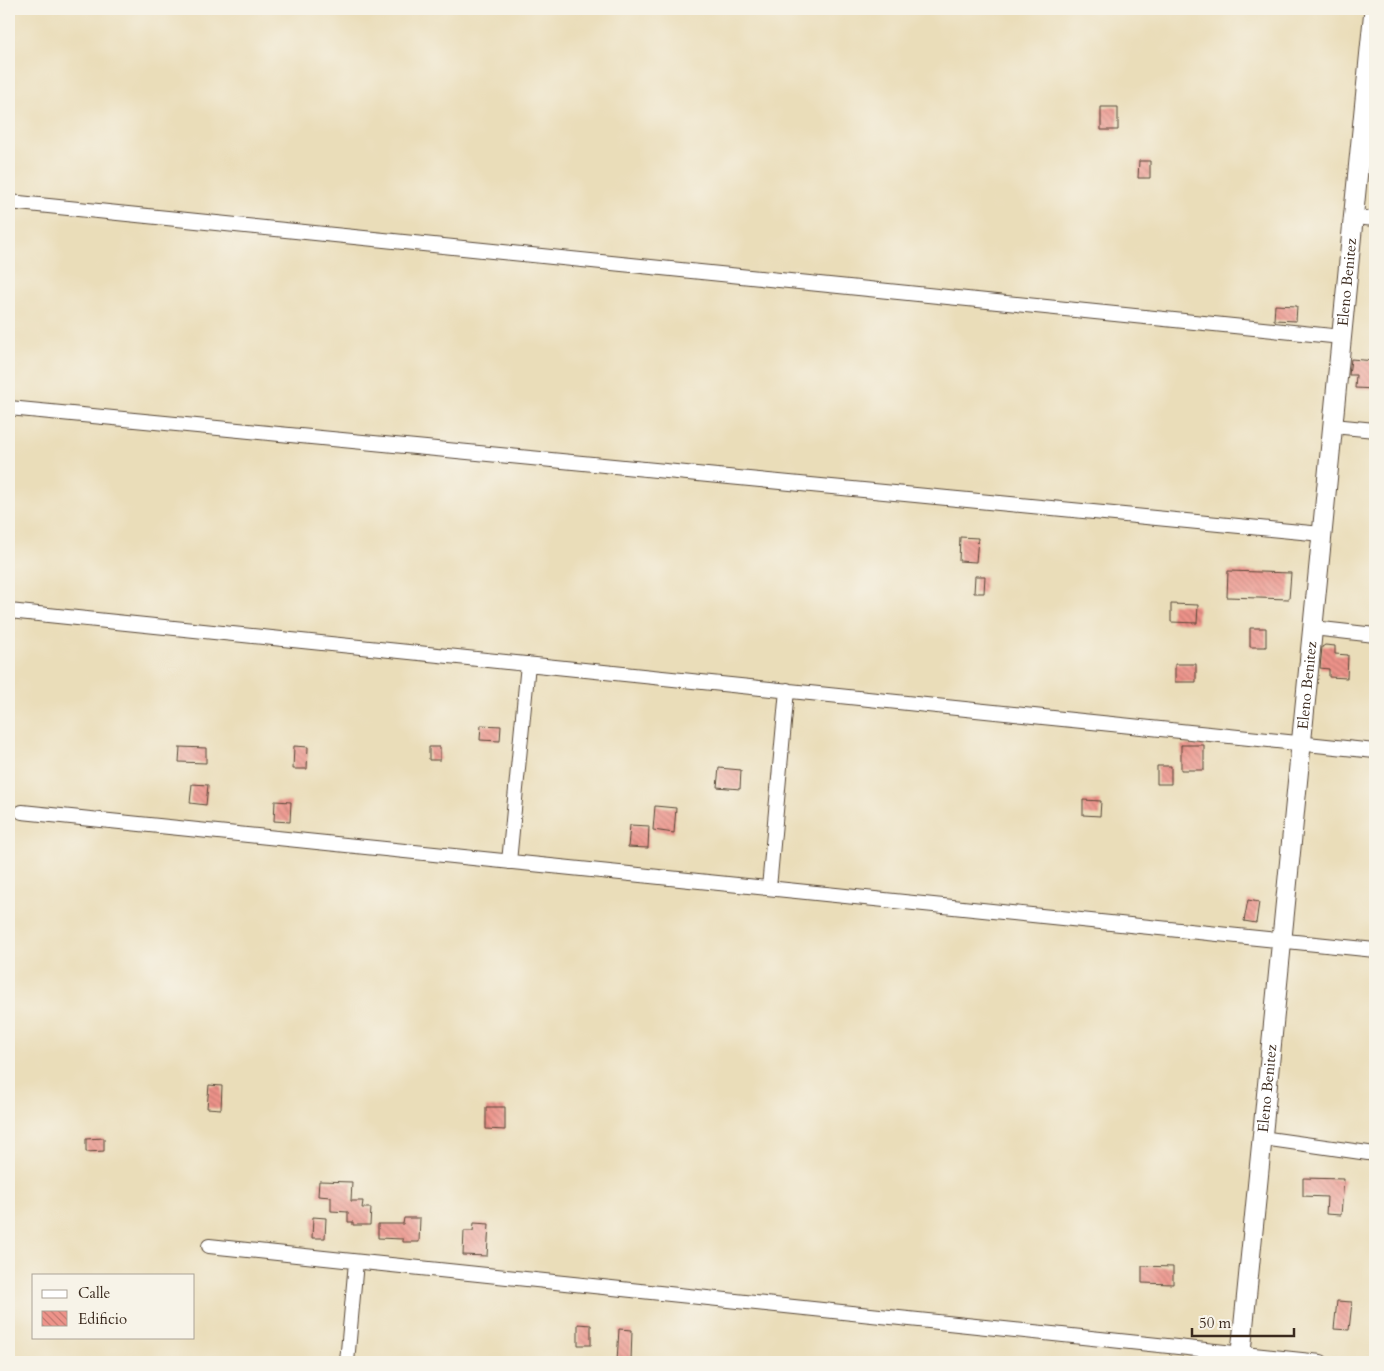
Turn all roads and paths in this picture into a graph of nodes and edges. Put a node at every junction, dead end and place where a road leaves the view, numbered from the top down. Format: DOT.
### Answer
graph roads {
  1 [pos="1374,11"];
  2 [pos="9,202"];
  3 [pos="1354,217"];
  4 [pos="1375,219"];
  5 [pos="1342,337"];
  6 [pos="9,408"];
  7 [pos="1333,426"];
  8 [pos="1375,430"];
  9 [pos="1322,534"];
  10 [pos="9,611"];
  11 [pos="1313,628"];
  12 [pos="1375,635"];
  13 [pos="528,664"];
  14 [pos="787,690"];
  15 [pos="1302,743"];
  16 [pos="1375,750"];
  17 [pos="22,812"];
  18 [pos="509,862"];
  19 [pos="769,888"];
  20 [pos="1282,940"];
  21 [pos="1375,950"];
  22 [pos="1262,1138"];
  23 [pos="1375,1154"];
  24 [pos="209,1246"];
  25 [pos="356,1262"];
  26 [pos="1240,1358"];
  27 [pos="347,1362"];
  28 [pos="1321,1362"];
  1 -- 3 [label="street, Eleno Benitez"];
  2 -- 5 [label="street"];
  3 -- 4 [label="street"];
  3 -- 5 [label="street, Eleno Benitez"];
  5 -- 7 [label="street, Eleno Benitez"];
  6 -- 9 [label="street"];
  7 -- 8 [label="street"];
  7 -- 9 [label="street, Eleno Benitez"];
  9 -- 11 [label="street, Eleno Benitez"];
  10 -- 13 [label="street"];
  11 -- 12 [label="street"];
  11 -- 15 [label="street, Eleno Benitez"];
  13 -- 14 [label="street"];
  13 -- 18 [label="street"];
  14 -- 15 [label="street"];
  14 -- 19 [label="street"];
  15 -- 16 [label="street"];
  15 -- 20 [label="street, Eleno Benitez"];
  17 -- 18 [label="street"];
  18 -- 19 [label="street"];
  19 -- 20 [label="street"];
  20 -- 21 [label="street"];
  20 -- 22 [label="street, Eleno Benitez"];
  22 -- 23 [label="street"];
  22 -- 26 [label="street, Eleno Benitez"];
  24 -- 25 [label="street"];
  25 -- 26 [label="street"];
  25 -- 27 [label="street"];
  26 -- 28 [label="street"];
}
